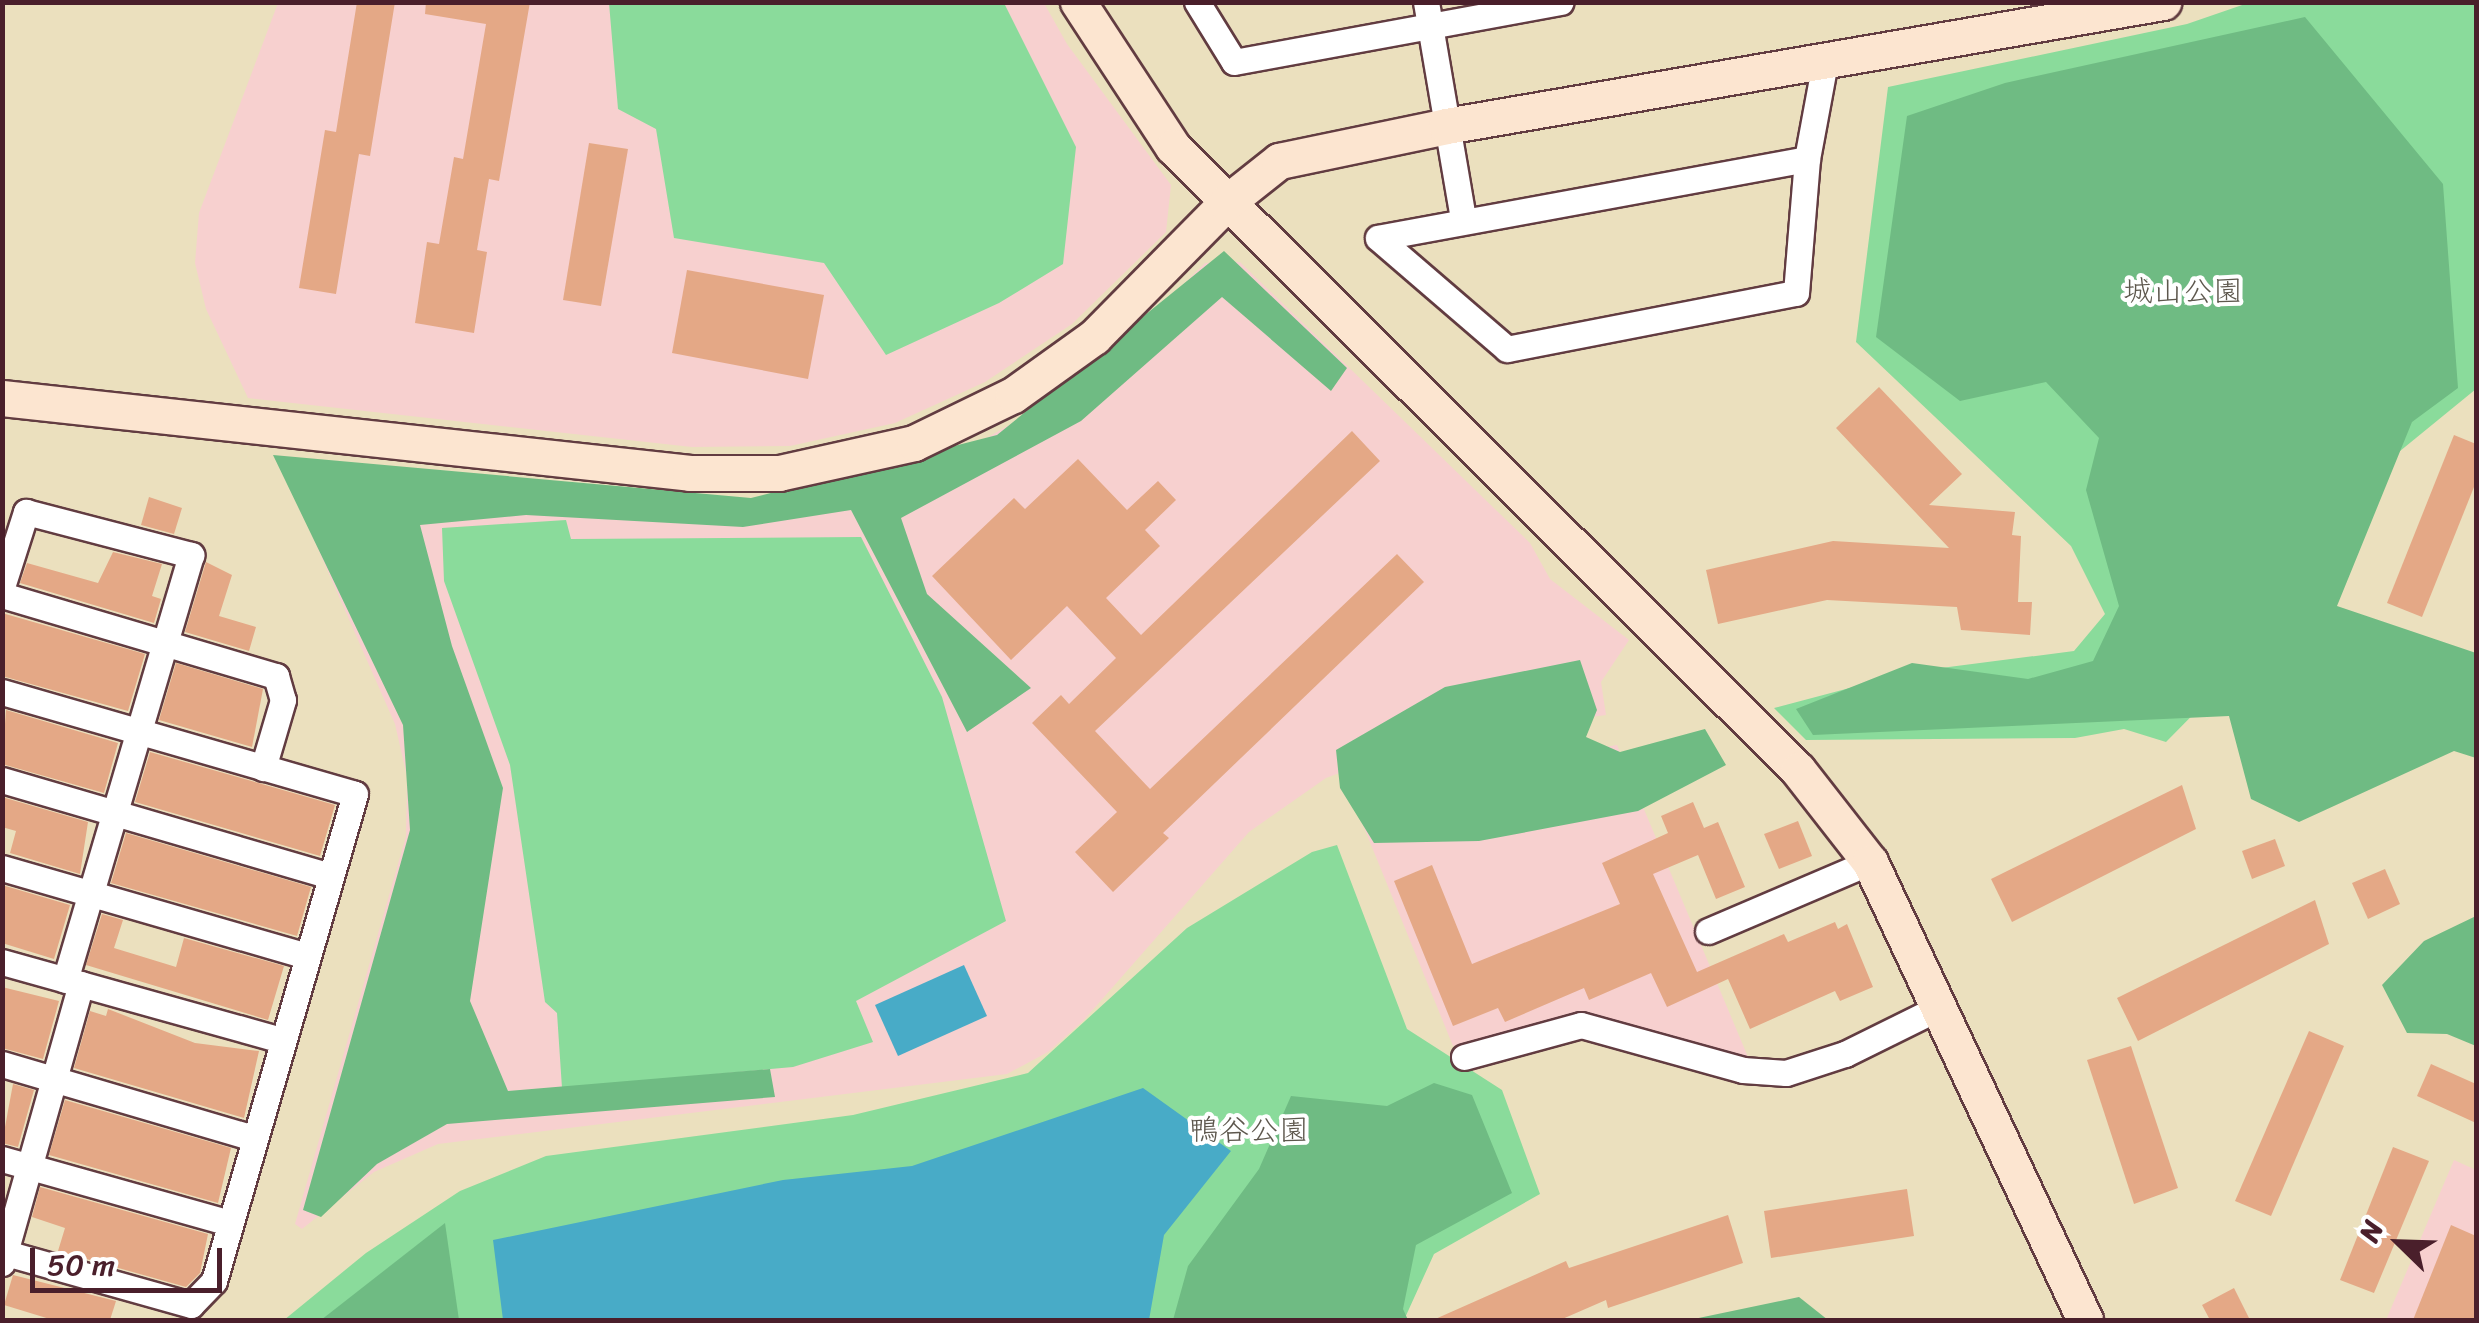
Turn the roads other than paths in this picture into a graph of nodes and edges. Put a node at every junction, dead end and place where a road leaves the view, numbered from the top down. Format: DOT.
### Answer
graph roads {
  1 [pos="1078,2"];
  2 [pos="1196,2"];
  3 [pos="1560,2"];
  4 [pos="2164,2"];
  5 [pos="2106,9"];
  6 [pos="1427,15"];
  7 [pos="1826,62"];
  8 [pos="1446,126"];
  9 [pos="1807,159"];
  10 [pos="1226,204"];
  11 [pos="1463,218"];
  12 [pos="2,398"];
  13 [pos="2,587"];
  14 [pos="2,596"];
  15 [pos="165,644"];
  16 [pos="2,692"];
  17 [pos="140,732"];
  18 [pos="263,768"];
  19 [pos="2,780"];
  20 [pos="116,812"];
  21 [pos="1870,862"];
  22 [pos="2,868"];
  23 [pos="330,876"];
  24 [pos="91,893"];
  25 [pos="1708,931"];
  26 [pos="306,956"];
  27 [pos="2,962"];
  28 [pos="73,982"];
  29 [pos="1940,1006"];
  30 [pos="281,1040"];
  31 [pos="1464,1057"];
  32 [pos="2,1064"];
  33 [pos="54,1080"];
  34 [pos="254,1138"];
  35 [pos="2,1159"];
  36 [pos="30,1167"];
  37 [pos="230,1222"];
  38 [pos="4,1256"];
  39 [pos="2085,1320"];
  1 -- 10 [label="street"];
  2 -- 6 [label="street"];
  3 -- 6 [label="street"];
  4 -- 5 [label="street"];
  5 -- 7 [label="street"];
  6 -- 8 [label="street"];
  7 -- 8 [label="street"];
  7 -- 9 [label="street"];
  8 -- 10 [label="street"];
  8 -- 11 [label="street"];
  9 -- 11 [label="street"];
  9 -- 11 [label="street"];
  10 -- 12 [label="street"];
  10 -- 21 [label="street"];
  13 -- 15 [label="street"];
  14 -- 15 [label="street"];
  15 -- 17 [label="street"];
  15 -- 18 [label="street"];
  16 -- 17 [label="street"];
  17 -- 18 [label="street"];
  17 -- 20 [label="street"];
  18 -- 23 [label="street"];
  19 -- 20 [label="street"];
  20 -- 23 [label="street"];
  20 -- 24 [label="street"];
  21 -- 25 [label="street"];
  21 -- 29 [label="street"];
  22 -- 24 [label="street"];
  23 -- 26 [label="street"];
  24 -- 26 [label="street"];
  24 -- 28 [label="street"];
  26 -- 30 [label="street"];
  27 -- 28 [label="street"];
  28 -- 30 [label="street"];
  28 -- 33 [label="street"];
  29 -- 31 [label="street"];
  29 -- 39 [label="street"];
  30 -- 34 [label="street"];
  32 -- 33 [label="street"];
  33 -- 34 [label="street"];
  33 -- 36 [label="street"];
  34 -- 37 [label="street"];
  35 -- 36 [label="street"];
  36 -- 37 [label="street"];
  36 -- 38 [label="street"];
  37 -- 38 [label="street"];
}
